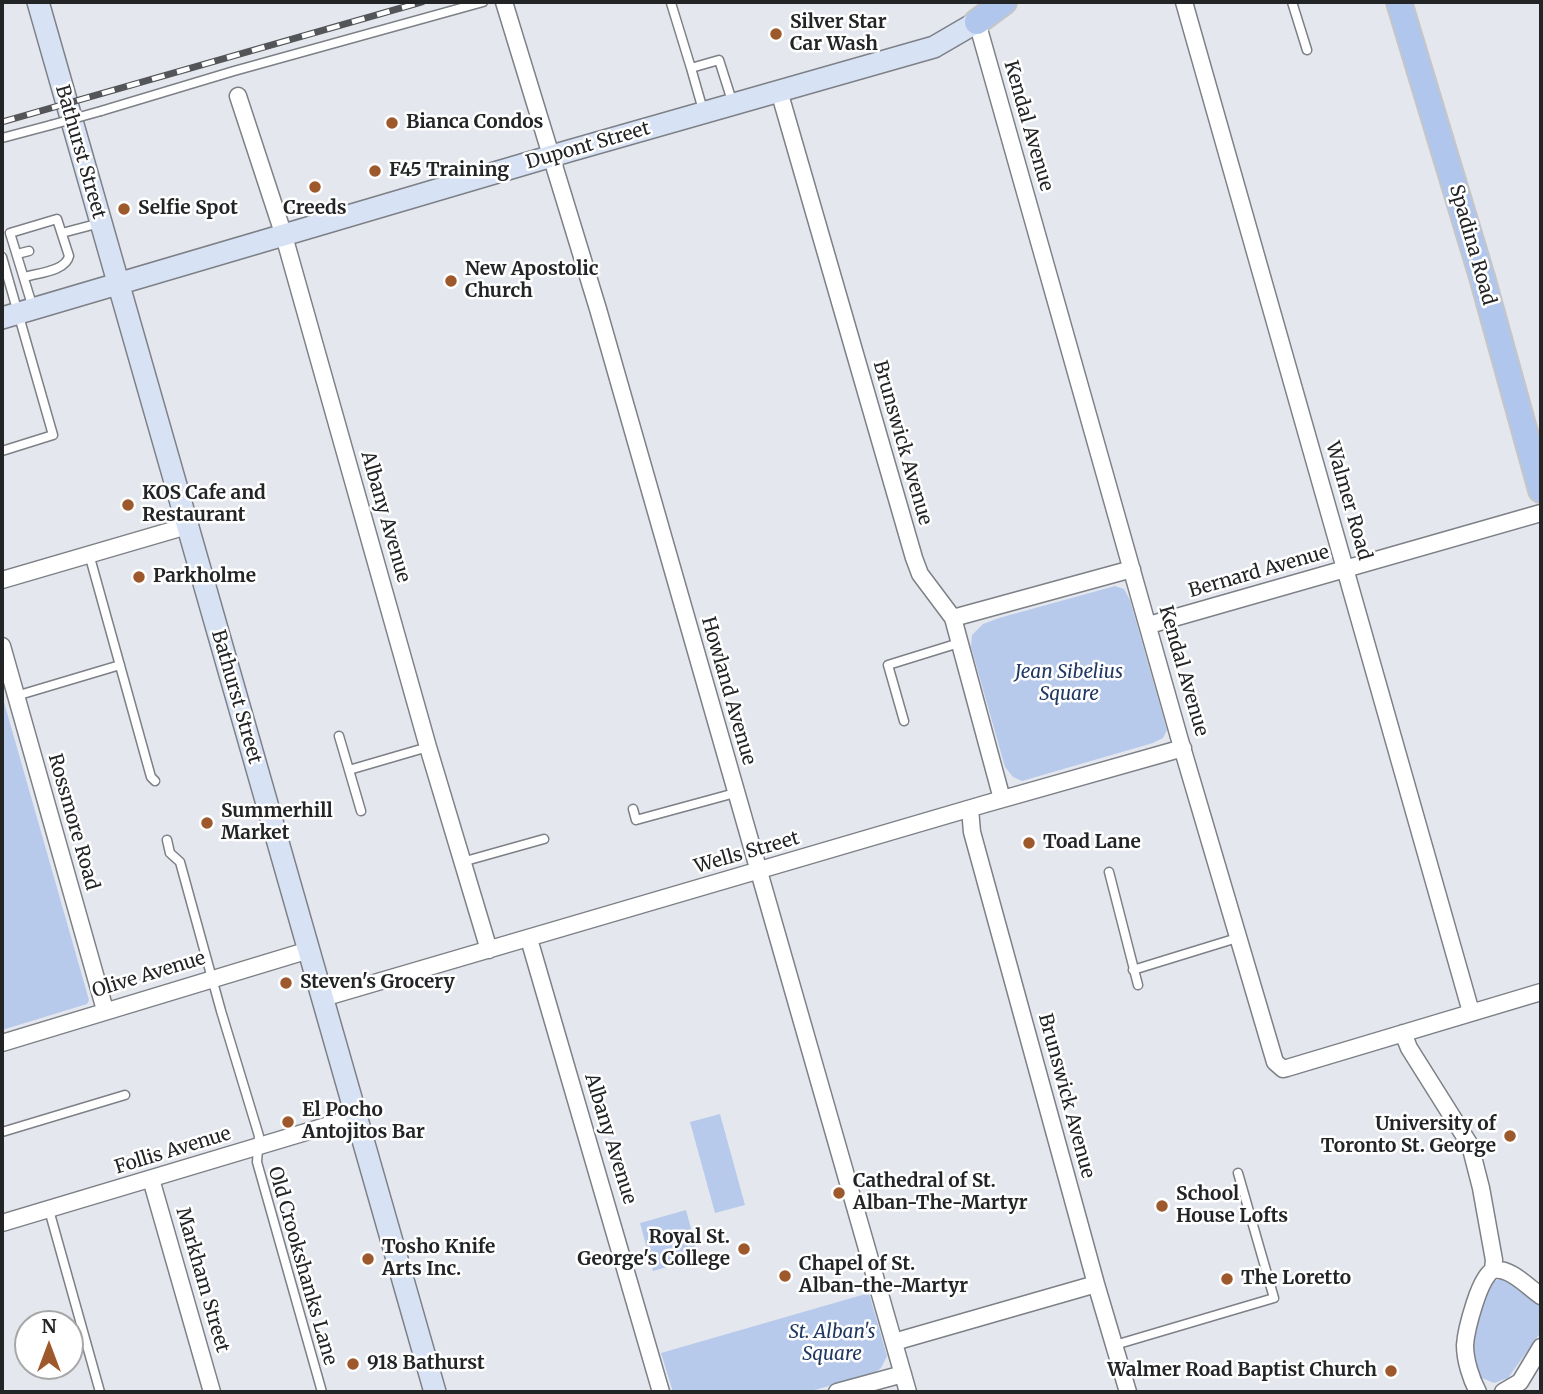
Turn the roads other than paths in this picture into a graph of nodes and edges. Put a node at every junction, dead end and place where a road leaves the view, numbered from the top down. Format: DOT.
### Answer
graph roads {
  1 [pos="38,2"];
  2 [pos="481,2"];
  3 [pos="504,2"];
  4 [pos="1004,2"];
  5 [pos="1184,2"];
  6 [pos="1292,2"];
  7 [pos="1399,2"];
  8 [pos="671,3"];
  9 [pos="977,22"];
  10 [pos="1307,50"];
  11 [pos="691,68"];
  12 [pos="779,91"];
  13 [pos="238,96"];
  14 [pos="733,104"];
  15 [pos="704,112"];
  16 [pos="2,138"];
  17 [pos="551,156"];
  18 [pos="100,223"];
  19 [pos="284,236"];
  20 [pos="61,239"];
  21 [pos="29,251"];
  22 [pos="17,254"];
  23 [pos="2,257"];
  24 [pos="24,278"];
  25 [pos="117,283"];
  26 [pos="17,313"];
  27 [pos="2,451"];
  28 [pos="1541,490"];
  29 [pos="1541,513"];
  30 [pos="187,526"];
  31 [pos="89,554"];
  32 [pos="1132,569"];
  33 [pos="1345,569"];
  34 [pos="2,580"];
  35 [pos="953,618"];
  36 [pos="1149,625"];
  37 [pos="959,643"];
  38 [pos="2,646"];
  39 [pos="120,665"];
  40 [pos="16,696"];
  41 [pos="904,721"];
  42 [pos="340,736"];
  43 [pos="428,747"];
  44 [pos="1182,748"];
  45 [pos="349,770"];
  46 [pos="155,780"];
  47 [pos="735,793"];
  48 [pos="1002,799"];
  49 [pos="633,809"];
  50 [pos="970,809"];
  51 [pos="360,811"];
  52 [pos="167,839"];
  53 [pos="544,839"];
  54 [pos="462,862"];
  55 [pos="758,871"];
  56 [pos="1108,872"];
  57 [pos="1237,938"];
  58 [pos="529,939"];
  59 [pos="309,950"];
  60 [pos="489,950"];
  61 [pos="1133,970"];
  62 [pos="212,978"];
  63 [pos="1138,985"];
  64 [pos="1541,992"];
  65 [pos="323,998"];
  66 [pos="105,1010"];
  67 [pos="1471,1012"];
  68 [pos="1403,1033"];
  69 [pos="2,1043"];
  70 [pos="125,1095"];
  71 [pos="356,1117"];
  72 [pos="2,1132"];
  73 [pos="257,1147"];
  74 [pos="1238,1173"];
  75 [pos="151,1180"];
  76 [pos="49,1210"];
  77 [pos="2,1223"];
  78 [pos="1493,1270"];
  79 [pos="1096,1284"];
  80 [pos="1541,1296"];
  81 [pos="894,1342"];
  82 [pos="1115,1345"];
  83 [pos="1541,1347"];
  84 [pos="902,1374"];
  85 [pos="100,1392"];
  86 [pos="212,1392"];
  87 [pos="322,1392"];
  88 [pos="435,1392"];
  89 [pos="661,1392"];
  90 [pos="837,1392"];
  91 [pos="908,1392"];
  92 [pos="1128,1392"];
  93 [pos="1478,1392"];
  94 [pos="1503,1392"];
  1 -- 18 [label="main road, Bathurst Street"];
  2 -- 16 [label="lane, bridge"];
  3 -- 17 [label="street, Howland Avenue"];
  4 -- 9 [label="main road, Dupont Street"];
  5 -- 33 [label="street, Walmer Road"];
  6 -- 10 [label="lane"];
  7 -- 28 [label="main road, Spadina Road"];
  8 -- 11 [label="lane"];
  9 -- 12 [label="main road, Dupont Street"];
  9 -- 32 [label="street, Kendal Avenue"];
  11 -- 14 [label="lane"];
  11 -- 15 [label="lane"];
  12 -- 14 [label="main road, Dupont Street"];
  12 -- 35 [label="street, Brunswick Avenue"];
  13 -- 19 [label="street, Albany Avenue"];
  14 -- 15 [label="main road, Dupont Street"];
  15 -- 17 [label="main road, Dupont Street"];
  17 -- 19 [label="main road, Dupont Street"];
  17 -- 47 [label="street, Howland Avenue"];
  18 -- 20 [label="lane"];
  18 -- 25 [label="main road, Bathurst Street"];
  19 -- 25 [label="main road, Dupont Street"];
  19 -- 43 [label="street, Albany Avenue"];
  20 -- 22 [label="lane"];
  20 -- 24 [label="lane"];
  21 -- 22 [label="lane"];
  22 -- 24 [label="lane"];
  23 -- 26 [label="lane"];
  24 -- 26 [label="lane"];
  25 -- 26 [label="main road, Dupont Street"];
  25 -- 30 [label="main road, Bathurst Street"];
  26 -- 27 [label="lane"];
  29 -- 33 [label="street, Bernard Avenue"];
  30 -- 31 [label="street"];
  30 -- 59 [label="main road, Bathurst Street"];
  31 -- 34 [label="street"];
  31 -- 39 [label="lane"];
  32 -- 35 [label="street"];
  32 -- 36 [label="street, Kendal Avenue"];
  33 -- 36 [label="street, Bernard Avenue"];
  33 -- 67 [label="street, Walmer Road"];
  35 -- 37 [label="street, Brunswick Avenue"];
  36 -- 44 [label="street, Kendal Avenue"];
  37 -- 41 [label="lane"];
  37 -- 48 [label="street, Brunswick Avenue"];
  38 -- 40 [label="street, Rossmore Road"];
  39 -- 40 [label="lane"];
  39 -- 46 [label="lane"];
  40 -- 66 [label="street, Rossmore Road"];
  42 -- 45 [label="lane"];
  43 -- 45 [label="lane"];
  43 -- 54 [label="street, Albany Avenue"];
  44 -- 48 [label="street, Wells Street"];
  44 -- 57 [label="street, Kendal Avenue"];
  45 -- 51 [label="lane"];
  47 -- 49 [label="lane"];
  47 -- 55 [label="street, Howland Avenue"];
  48 -- 50 [label="street, Wells Street"];
  50 -- 55 [label="street, Wells Street"];
  50 -- 79 [label="street, Brunswick Avenue"];
  52 -- 62 [label="lane, Old Crookshanks Lane"];
  53 -- 54 [label="lane"];
  54 -- 60 [label="street, Albany Avenue"];
  55 -- 58 [label="street, Wells Street"];
  55 -- 81 [label="street, Howland Avenue"];
  56 -- 61 [label="lane"];
  57 -- 61 [label="lane"];
  57 -- 68 [label="street, Kendal Avenue"];
  58 -- 60 [label="street, Wells Street"];
  58 -- 89 [label="street, Albany Avenue"];
  59 -- 62 [label="street, Olive Avenue"];
  59 -- 65 [label="main road, Bathurst Street"];
  60 -- 65 [label="street, Wells Street"];
  61 -- 63 [label="lane"];
  62 -- 66 [label="street, Olive Avenue"];
  62 -- 73 [label="lane, Old Crookshanks Lane"];
  64 -- 67 [label="street, Kendal Avenue"];
  65 -- 71 [label="main road, Bathurst Street"];
  66 -- 69 [label="street, Olive Avenue"];
  67 -- 68 [label="street, Kendal Avenue"];
  68 -- 78 [label="street"];
  70 -- 72 [label="lane"];
  71 -- 73 [label="street, Follis Avenue"];
  71 -- 88 [label="main road, Bathurst Street"];
  73 -- 75 [label="street, Follis Avenue"];
  73 -- 87 [label="lane, Old Crookshanks Lane"];
  74 -- 82 [label="lane"];
  75 -- 76 [label="street, Follis Avenue"];
  75 -- 86 [label="street, Markham Street"];
  76 -- 77 [label="street, Follis Avenue"];
  76 -- 85 [label="lane"];
  78 -- 80 [label="street"];
  78 -- 93 [label="street"];
  79 -- 81 [label="street"];
  79 -- 82 [label="street, Brunswick Avenue"];
  81 -- 84 [label="street, Howland Avenue"];
  82 -- 92 [label="street, Brunswick Avenue"];
  83 -- 94 [label="street"];
  84 -- 90 [label="street"];
  84 -- 91 [label="street, Howland Avenue"];
}
